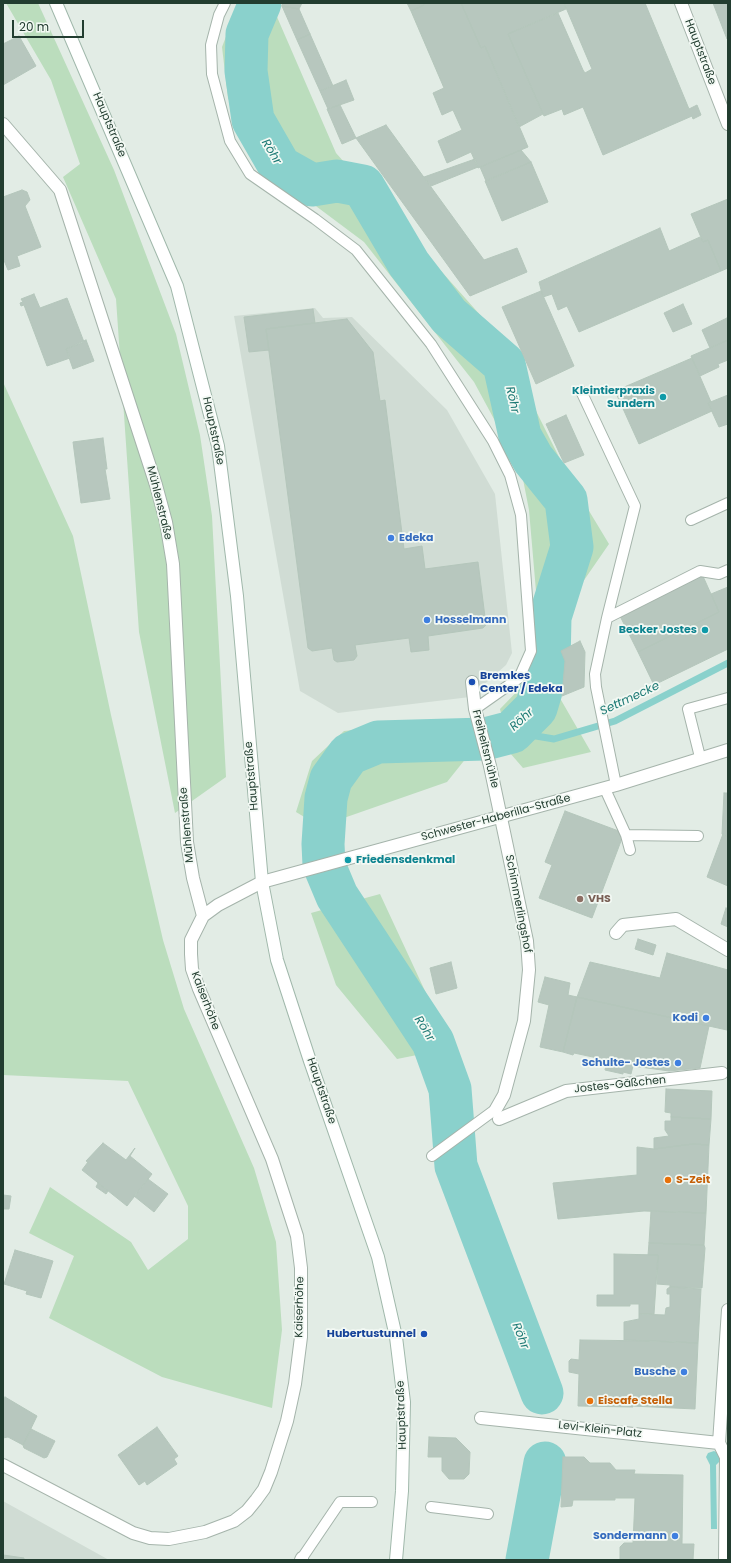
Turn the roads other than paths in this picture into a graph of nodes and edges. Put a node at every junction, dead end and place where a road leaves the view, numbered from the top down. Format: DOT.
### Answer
graph roads {
  1 [pos="56,3"];
  2 [pos="225,3"];
  3 [pos="681,3"];
  4 [pos="3,124"];
  5 [pos="728,124"];
  6 [pos="581,392"];
  7 [pos="728,503"];
  8 [pos="691,520"];
  9 [pos="728,570"];
  10 [pos="606,618"];
  11 [pos="472,682"];
  12 [pos="728,698"];
  13 [pos="475,710"];
  14 [pos="728,750"];
  15 [pos="700,757"];
  16 [pos="611,787"];
  17 [pos="501,816"];
  18 [pos="626,835"];
  19 [pos="698,836"];
  20 [pos="630,850"];
  21 [pos="262,882"];
  22 [pos="203,916"];
  23 [pos="616,933"];
  24 [pos="728,950"];
  25 [pos="722,1073"];
  26 [pos="498,1114"];
  27 [pos="432,1156"];
  28 [pos="728,1310"];
  29 [pos="481,1418"];
  30 [pos="719,1443"];
  31 [pos="3,1465"];
  32 [pos="372,1502"];
  33 [pos="431,1507"];
  34 [pos="488,1514"];
  35 [pos="727,1526"];
  36 [pos="302,1559"];
  37 [pos="396,1560"];
  38 [pos="725,1560"];
  1 -- 21 [label="street, Hauptstraße"];
  2 -- 13 [label="lane"];
  3 -- 5 [label="street, Hauptstraße"];
  4 -- 22 [label="street, Mühlenstraße"];
  6 -- 10 [label="lane"];
  7 -- 8 [label="lane"];
  9 -- 10 [label="lane"];
  10 -- 16 [label="lane"];
  11 -- 13 [label="street, Freiheitsmühle"];
  12 -- 15 [label="lane"];
  13 -- 17 [label="street, Freiheitsmühle"];
  14 -- 15 [label="street, Schwester-Haberilla-Straße"];
  15 -- 16 [label="street, Schwester-Haberilla-Straße"];
  16 -- 17 [label="street, Schwester-Haberilla-Straße"];
  16 -- 18 [label="lane"];
  17 -- 21 [label="street, Schwester-Haberilla-Straße"];
  17 -- 26 [label="street, Schimmerlingshof"];
  18 -- 19 [label="lane"];
  18 -- 20 [label="lane"];
  21 -- 22 [label="street, Kaiserhöhe"];
  21 -- 37 [label="street, Hauptstraße"];
  22 -- 31 [label="street, Kaiserhöhe"];
  23 -- 24 [label="street"];
  25 -- 26 [label="street, Jostes-Gäßchen"];
  26 -- 27 [label="lane"];
  28 -- 30 [label="street"];
  29 -- 30 [label="street, Levi-Klein-Platz"];
  30 -- 35 [label="street"];
  32 -- 36 [label="lane"];
  33 -- 34 [label="lane"];
  35 -- 38 [label="street"];
}
